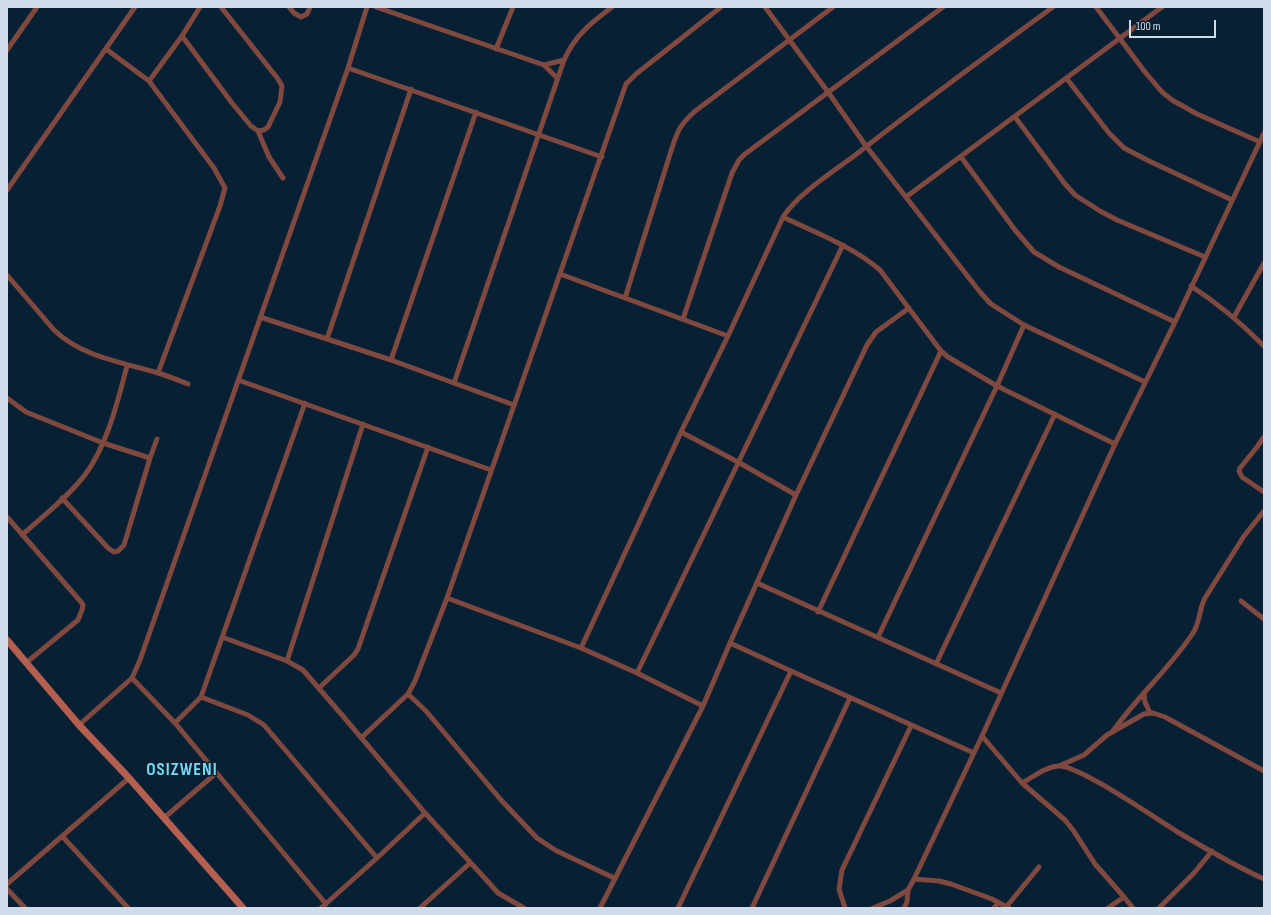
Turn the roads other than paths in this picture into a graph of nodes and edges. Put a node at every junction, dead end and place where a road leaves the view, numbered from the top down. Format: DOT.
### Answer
graph roads {
  1 [pos="38,7"];
  2 [pos="135,7"];
  3 [pos="200,7"];
  4 [pos="221,7"];
  5 [pos="289,7"];
  6 [pos="310,7"];
  7 [pos="367,7"];
  8 [pos="376,7"];
  9 [pos="513,7"];
  10 [pos="612,7"];
  11 [pos="721,7"];
  12 [pos="765,7"];
  13 [pos="833,7"];
  14 [pos="943,7"];
  15 [pos="1053,7"];
  16 [pos="1096,7"];
  17 [pos="1162,7"];
  18 [pos="182,36"];
  19 [pos="1120,38"];
  20 [pos="790,40"];
  21 [pos="106,49"];
  22 [pos="496,49"];
  23 [pos="7,50"];
  24 [pos="564,60"];
  25 [pos="544,65"];
  26 [pos="348,68"];
  27 [pos="557,78"];
  28 [pos="1067,78"];
  29 [pos="150,81"];
  30 [pos="411,89"];
  31 [pos="828,92"];
  32 [pos="476,112"];
  33 [pos="1015,117"];
  34 [pos="258,131"];
  35 [pos="1264,133"];
  36 [pos="538,134"];
  37 [pos="1260,142"];
  38 [pos="866,146"];
  39 [pos="602,157"];
  40 [pos="961,157"];
  41 [pos="283,178"];
  42 [pos="7,190"];
  43 [pos="906,197"];
  44 [pos="1232,200"];
  45 [pos="783,217"];
  46 [pos="843,246"];
  47 [pos="1205,257"];
  48 [pos="1264,263"];
  49 [pos="560,274"];
  50 [pos="7,276"];
  51 [pos="1192,286"];
  52 [pos="625,298"];
  53 [pos="909,308"];
  54 [pos="260,317"];
  55 [pos="1234,317"];
  56 [pos="683,319"];
  57 [pos="1175,322"];
  58 [pos="1024,325"];
  59 [pos="728,336"];
  60 [pos="327,339"];
  61 [pos="1264,346"];
  62 [pos="941,351"];
  63 [pos="391,360"];
  64 [pos="127,366"];
  65 [pos="158,373"];
  66 [pos="238,380"];
  67 [pos="1145,382"];
  68 [pos="454,383"];
  69 [pos="188,384"];
  70 [pos="997,386"];
  71 [pos="7,398"];
  72 [pos="305,403"];
  73 [pos="514,405"];
  74 [pos="1055,414"];
  75 [pos="363,424"];
  76 [pos="680,432"];
  77 [pos="1264,437"];
  78 [pos="157,439"];
  79 [pos="103,444"];
  80 [pos="1115,444"];
  81 [pos="428,447"];
  82 [pos="150,458"];
  83 [pos="738,462"];
  84 [pos="491,470"];
  85 [pos="1264,492"];
  86 [pos="796,495"];
  87 [pos="62,498"];
  88 [pos="1264,511"];
  89 [pos="7,517"];
  90 [pos="22,535"];
  91 [pos="757,583"];
  92 [pos="447,598"];
  93 [pos="1241,601"];
  94 [pos="818,612"];
  95 [pos="1264,619"];
  96 [pos="222,637"];
  97 [pos="878,637"];
  98 [pos="7,640"];
  99 [pos="730,643"];
  100 [pos="581,648"];
  101 [pos="287,661"];
  102 [pos="27,662"];
  103 [pos="936,664"];
  104 [pos="791,672"];
  105 [pos="637,673"];
  106 [pos="132,678"];
  107 [pos="319,688"];
  108 [pos="1000,693"];
  109 [pos="408,694"];
  110 [pos="1144,694"];
  111 [pos="201,697"];
  112 [pos="850,698"];
  113 [pos="703,706"];
  114 [pos="1150,713"];
  115 [pos="175,723"];
  116 [pos="79,725"];
  117 [pos="911,726"];
  118 [pos="1113,731"];
  119 [pos="982,736"];
  120 [pos="361,738"];
  121 [pos="974,753"];
  122 [pos="1060,766"];
  123 [pos="1264,771"];
  124 [pos="216,773"];
  125 [pos="129,778"];
  126 [pos="1022,783"];
  127 [pos="425,813"];
  128 [pos="164,818"];
  129 [pos="62,836"];
  130 [pos="1212,851"];
  131 [pos="378,858"];
  132 [pos="470,863"];
  133 [pos="1039,867"];
  134 [pos="614,878"];
  135 [pos="914,879"];
  136 [pos="1264,880"];
  137 [pos="7,884"];
  138 [pos="7,889"];
  139 [pos="908,890"];
  140 [pos="1124,897"];
  141 [pos="998,903"];
  142 [pos="326,904"];
  143 [pos="1008,907"];
  144 [pos="24,908"];
  145 [pos="128,908"];
  146 [pos="243,908"];
  147 [pos="321,908"];
  148 [pos="420,908"];
  149 [pos="524,908"];
  150 [pos="600,908"];
  151 [pos="678,908"];
  152 [pos="752,908"];
  153 [pos="845,908"];
  154 [pos="873,908"];
  155 [pos="904,908"];
  156 [pos="994,908"];
  157 [pos="1108,908"];
  158 [pos="1133,908"];
  159 [pos="1159,908"];
  1 -- 23 [label="street"];
  2 -- 21 [label="street"];
  3 -- 18 [label="street"];
  4 -- 34 [label="street"];
  5 -- 6 [label="street"];
  7 -- 26 [label="street"];
  8 -- 22 [label="street"];
  9 -- 22 [label="street"];
  10 -- 24 [label="street"];
  11 -- 39 [label="street"];
  12 -- 20 [label="street"];
  13 -- 20 [label="street"];
  14 -- 31 [label="street"];
  15 -- 38 [label="street"];
  16 -- 19 [label="street"];
  17 -- 19 [label="street"];
  18 -- 29 [label="street"];
  18 -- 34 [label="street"];
  19 -- 28 [label="street"];
  19 -- 37 [label="street"];
  20 -- 31 [label="street"];
  20 -- 52 [label="street"];
  21 -- 29 [label="street"];
  21 -- 42 [label="street"];
  22 -- 25 [label="street"];
  24 -- 25 [label="street"];
  24 -- 27 [label="street"];
  25 -- 27 [label="street"];
  26 -- 30 [label="street"];
  26 -- 54 [label="street"];
  27 -- 36 [label="street"];
  28 -- 33 [label="street"];
  28 -- 44 [label="street"];
  29 -- 65 [label="street"];
  30 -- 32 [label="street"];
  30 -- 60 [label="street"];
  31 -- 38 [label="street"];
  31 -- 56 [label="street"];
  32 -- 36 [label="street"];
  32 -- 63 [label="street"];
  33 -- 40 [label="street"];
  33 -- 47 [label="street"];
  34 -- 41 [label="street"];
  35 -- 37 [label="street"];
  36 -- 39 [label="street"];
  36 -- 68 [label="street"];
  37 -- 44 [label="street"];
  38 -- 43 [label="street"];
  38 -- 45 [label="street"];
  39 -- 49 [label="street"];
  40 -- 43 [label="street"];
  40 -- 57 [label="street"];
  43 -- 58 [label="street"];
  44 -- 47 [label="street"];
  45 -- 46 [label="street"];
  45 -- 59 [label="street"];
  46 -- 53 [label="street"];
  46 -- 83 [label="street"];
  47 -- 51 [label="street"];
  48 -- 55 [label="street"];
  49 -- 52 [label="street"];
  49 -- 73 [label="street"];
  50 -- 64 [label="street"];
  51 -- 55 [label="street"];
  51 -- 57 [label="street"];
  52 -- 56 [label="street"];
  53 -- 62 [label="street"];
  53 -- 86 [label="street"];
  54 -- 60 [label="street"];
  54 -- 66 [label="street"];
  55 -- 61 [label="street"];
  56 -- 59 [label="street"];
  57 -- 67 [label="street"];
  58 -- 67 [label="street"];
  58 -- 70 [label="street"];
  59 -- 76 [label="street"];
  60 -- 63 [label="street"];
  62 -- 70 [label="street"];
  62 -- 94 [label="street"];
  63 -- 68 [label="street"];
  64 -- 65 [label="street"];
  64 -- 79 [label="street"];
  65 -- 69 [label="street"];
  66 -- 72 [label="street"];
  66 -- 106 [label="street"];
  67 -- 80 [label="street"];
  68 -- 73 [label="street"];
  70 -- 74 [label="street"];
  70 -- 97 [label="street"];
  71 -- 79 [label="street"];
  72 -- 75 [label="street"];
  72 -- 96 [label="street"];
  73 -- 84 [label="street"];
  74 -- 80 [label="street"];
  74 -- 103 [label="street"];
  75 -- 81 [label="street"];
  75 -- 101 [label="street"];
  76 -- 83 [label="street"];
  76 -- 100 [label="street"];
  77 -- 85 [label="street"];
  78 -- 82 [label="street"];
  79 -- 82 [label="street"];
  79 -- 87 [label="street"];
  80 -- 108 [label="street"];
  81 -- 84 [label="street"];
  81 -- 107 [label="street"];
  82 -- 87 [label="street"];
  83 -- 86 [label="street"];
  83 -- 105 [label="street"];
  84 -- 92 [label="street"];
  86 -- 91 [label="street"];
  87 -- 90 [label="street"];
  88 -- 110 [label="street"];
  89 -- 90 [label="street"];
  90 -- 102 [label="street"];
  91 -- 94 [label="street"];
  91 -- 99 [label="street"];
  92 -- 100 [label="street"];
  92 -- 109 [label="street"];
  93 -- 95 [label="street"];
  94 -- 97 [label="street"];
  96 -- 101 [label="street"];
  96 -- 111 [label="street"];
  97 -- 103 [label="street"];
  98 -- 102 [label="street"];
  99 -- 104 [label="street"];
  99 -- 113 [label="street"];
  100 -- 105 [label="street"];
  101 -- 107 [label="street"];
  102 -- 116 [label="street"];
  103 -- 108 [label="street"];
  104 -- 112 [label="street"];
  104 -- 151 [label="street"];
  105 -- 113 [label="street"];
  106 -- 115 [label="street"];
  106 -- 116 [label="street"];
  107 -- 120 [label="street"];
  108 -- 119 [label="street"];
  109 -- 120 [label="street"];
  109 -- 134 [label="street"];
  110 -- 114 [label="street"];
  110 -- 118 [label="street"];
  111 -- 115 [label="street"];
  111 -- 131 [label="street"];
  112 -- 117 [label="street"];
  112 -- 152 [label="street"];
  113 -- 134 [label="street"];
  114 -- 118 [label="street"];
  114 -- 123 [label="street"];
  115 -- 124 [label="street"];
  116 -- 125 [label="street"];
  117 -- 121 [label="street"];
  117 -- 153 [label="street"];
  118 -- 122 [label="street"];
  119 -- 121 [label="street"];
  119 -- 126 [label="street"];
  120 -- 127 [label="street"];
  121 -- 135 [label="street"];
  122 -- 126 [label="street"];
  122 -- 130 [label="street"];
  124 -- 128 [label="street"];
  124 -- 142 [label="street"];
  125 -- 128 [label="street"];
  125 -- 129 [label="street"];
  126 -- 140 [label="street"];
  127 -- 131 [label="street"];
  127 -- 132 [label="street"];
  128 -- 146 [label="street"];
  129 -- 137 [label="street"];
  129 -- 145 [label="street"];
  130 -- 136 [label="street"];
  130 -- 159 [label="street"];
  131 -- 142 [label="street"];
  132 -- 148 [label="street"];
  132 -- 149 [label="street"];
  133 -- 143 [label="street"];
  134 -- 150 [label="street"];
  135 -- 139 [label="street"];
  135 -- 141 [label="street"];
  138 -- 144 [label="street"];
  139 -- 154 [label="street"];
  139 -- 155 [label="street"];
  140 -- 157 [label="street"];
  140 -- 158 [label="street"];
  141 -- 143 [label="street"];
  141 -- 156 [label="street"];
  142 -- 147 [label="street"];
}
